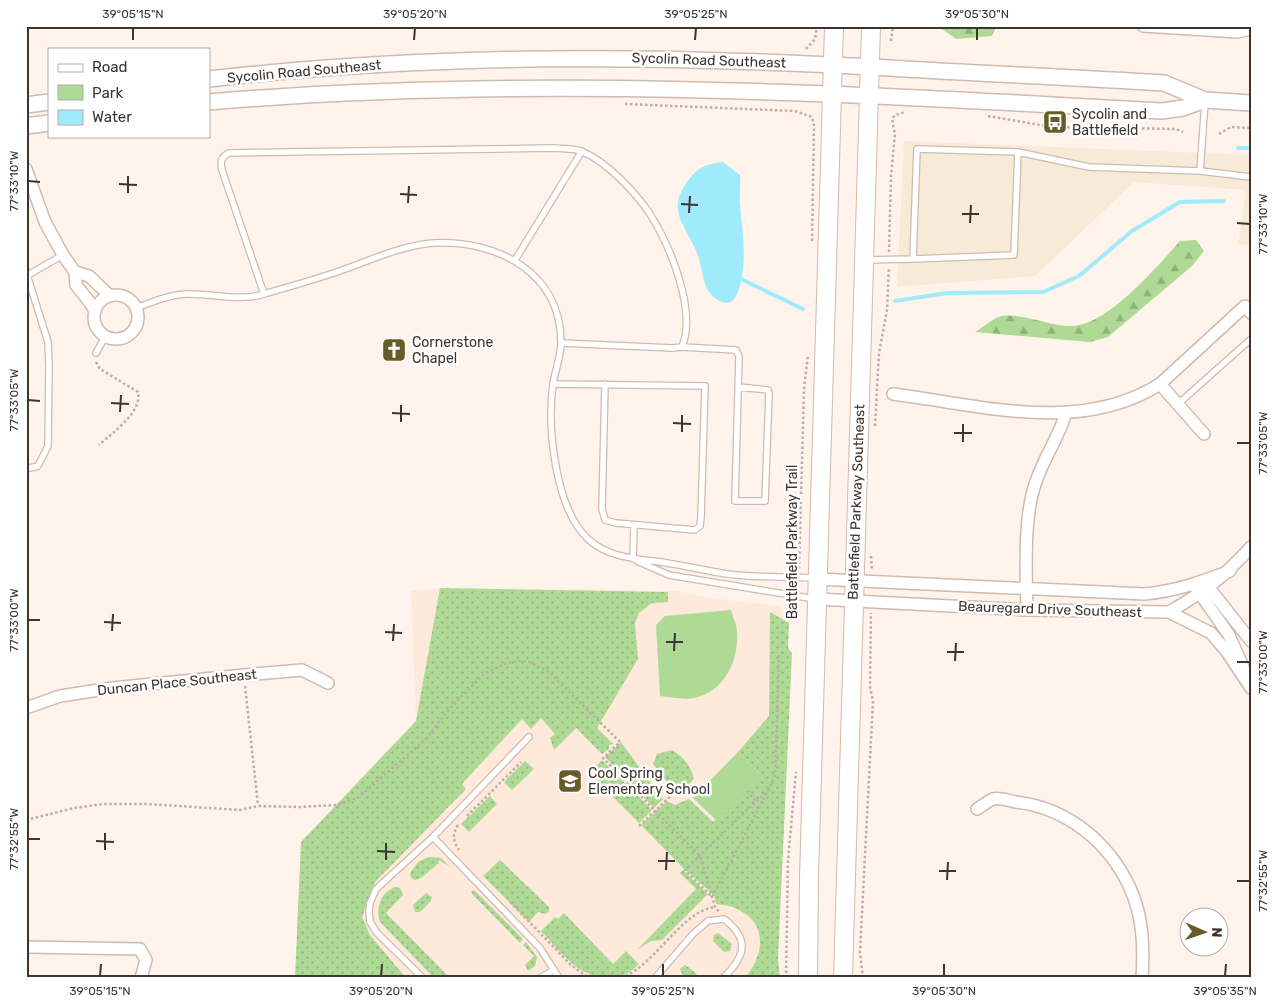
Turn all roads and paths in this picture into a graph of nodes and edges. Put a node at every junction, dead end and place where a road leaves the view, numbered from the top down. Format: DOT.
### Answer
graph roads {
  1 [pos="817,26"];
  2 [pos="834,26"];
  3 [pos="871,26"];
  4 [pos="893,26"];
  5 [pos="1143,26"];
  6 [pos="1251,29"];
  7 [pos="891,41"];
  8 [pos="806,48"];
  9 [pos="832,64"];
  10 [pos="870,67"];
  11 [pos="210,79"];
  12 [pos="832,94"];
  13 [pos="869,96"];
  14 [pos="1205,100"];
  15 [pos="48,102"];
  16 [pos="210,102"];
  17 [pos="617,103"];
  18 [pos="1251,103"];
  19 [pos="26,105"];
  20 [pos="914,112"];
  21 [pos="982,116"];
  22 [pos="48,123"];
  23 [pos="26,126"];
  24 [pos="1251,128"];
  25 [pos="1183,132"];
  26 [pos="1219,134"];
  27 [pos="582,151"];
  28 [pos="1018,152"];
  29 [pos="26,169"];
  30 [pos="1200,171"];
  31 [pos="1251,176"];
  32 [pos="812,247"];
  33 [pos="63,255"];
  34 [pos="913,258"];
  35 [pos="889,259"];
  36 [pos="515,260"];
  37 [pos="865,260"];
  38 [pos="75,272"];
  39 [pos="27,275"];
  40 [pos="264,294"];
  41 [pos="110,296"];
  42 [pos="136,308"];
  43 [pos="95,311"];
  44 [pos="1251,313"];
  45 [pos="105,336"];
  46 [pos="1251,339"];
  47 [pos="561,343"];
  48 [pos="682,347"];
  49 [pos="811,347"];
  50 [pos="96,353"];
  51 [pos="553,384"];
  52 [pos="605,384"];
  53 [pos="1160,384"];
  54 [pos="738,387"];
  55 [pos="893,394"];
  56 [pos="1178,404"];
  57 [pos="1066,413"];
  58 [pos="874,428"];
  59 [pos="1204,434"];
  60 [pos="99,445"];
  61 [pos="26,469"];
  62 [pos="634,525"];
  63 [pos="1251,547"];
  64 [pos="870,554"];
  65 [pos="633,559"];
  66 [pos="799,577"];
  67 [pos="818,578"];
  68 [pos="863,581"];
  69 [pos="1202,587"];
  70 [pos="1027,588"];
  71 [pos="817,599"];
  72 [pos="853,602"];
  73 [pos="871,603"];
  74 [pos="1027,610"];
  75 [pos="1169,612"];
  76 [pos="1251,641"];
  77 [pos="779,655"];
  78 [pos="244,675"];
  79 [pos="328,683"];
  80 [pos="1251,683"];
  81 [pos="1251,688"];
  82 [pos="26,708"];
  83 [pos="529,737"];
  84 [pos="521,762"];
  85 [pos="796,768"];
  86 [pos="768,789"];
  87 [pos="747,791"];
  88 [pos="675,792"];
  89 [pos="756,801"];
  90 [pos="760,805"];
  91 [pos="258,806"];
  92 [pos="977,808"];
  93 [pos="655,811"];
  94 [pos="26,820"];
  95 [pos="639,826"];
  96 [pos="433,836"];
  97 [pos="462,854"];
  98 [pos="700,856"];
  99 [pos="503,895"];
  100 [pos="712,897"];
  101 [pos="715,906"];
  102 [pos="724,918"];
  103 [pos="26,947"];
  104 [pos="554,970"];
  105 [pos="141,978"];
  106 [pos="423,978"];
  107 [pos="540,978"];
  108 [pos="559,978"];
  109 [pos="590,978"];
  110 [pos="621,978"];
  111 [pos="655,978"];
  112 [pos="723,978"];
  113 [pos="786,978"];
  114 [pos="808,978"];
  115 [pos="844,978"];
  116 [pos="863,978"];
  117 [pos="1142,978"];
  1 -- 8 [label="path"];
  2 -- 9 [label="main road"];
  3 -- 10 [label="main road, Battlefield Parkway Southeast"];
  4 -- 7 [label="path"];
  5 -- 6 [label="street"];
  9 -- 10 [label="main road, Sycolin Road Southeast"];
  9 -- 11 [label="main road, Sycolin Road Southeast"];
  9 -- 12 [label="main road"];
  10 -- 13 [label="main road, Battlefield Parkway Southeast"];
  10 -- 14 [label="main road, Sycolin Road Southeast"];
  12 -- 13 [label="main road, Sycolin Road Southeast"];
  12 -- 16 [label="main road, Sycolin Road Southeast"];
  12 -- 67 [label="main road"];
  13 -- 14 [label="main road, Sycolin Road Southeast"];
  13 -- 37 [label="main road, Battlefield Parkway Southeast"];
  14 -- 18 [label="main road, Sycolin Road Southeast"];
  14 -- 30 [label="lane"];
  15 -- 19 [label="main road"];
  17 -- 32 [label="path"];
  20 -- 35 [label="path"];
  21 -- 25 [label="path"];
  22 -- 23 [label="main road"];
  24 -- 26 [label="path"];
  27 -- 36 [label="lane"];
  27 -- 40 [label="lane"];
  27 -- 48 [label="lane"];
  28 -- 30 [label="lane"];
  28 -- 34 [label="lane"];
  28 -- 34 [label="lane"];
  29 -- 33 [label="street"];
  30 -- 31 [label="lane"];
  33 -- 38 [label="street"];
  33 -- 39 [label="lane"];
  34 -- 35 [label="lane"];
  35 -- 37 [label="lane"];
  35 -- 58 [label="path"];
  36 -- 40 [label="lane"];
  36 -- 47 [label="lane"];
  37 -- 68 [label="main road, Battlefield Parkway Southeast"];
  38 -- 41 [label="street"];
  38 -- 43 [label="street"];
  39 -- 61 [label="lane"];
  40 -- 42 [label="lane"];
  41 -- 42 [label="street"];
  41 -- 43 [label="street"];
  42 -- 45 [label="street"];
  43 -- 45 [label="street"];
  44 -- 53 [label="street"];
  45 -- 50 [label="lane"];
  46 -- 56 [label="lane"];
  47 -- 48 [label="lane"];
  47 -- 51 [label="lane"];
  48 -- 54 [label="lane"];
  49 -- 66 [label="path, Battlefield Parkway Trail"];
  50 -- 60 [label="path"];
  51 -- 52 [label="lane"];
  51 -- 65 [label="lane"];
  52 -- 62 [label="lane"];
  52 -- 62 [label="lane"];
  53 -- 56 [label="street"];
  53 -- 57 [label="street"];
  54 -- 54 [label="lane"];
  55 -- 57 [label="street"];
  56 -- 59 [label="street"];
  57 -- 70 [label="street"];
  62 -- 65 [label="lane"];
  63 -- 69 [label="street"];
  64 -- 68 [label="path"];
  65 -- 66 [label="lane"];
  65 -- 71 [label="lane"];
  66 -- 67 [label="lane"];
  67 -- 68 [label="street, Beauregard Drive Southeast"];
  67 -- 71 [label="main road"];
  68 -- 70 [label="street, Beauregard Drive Southeast"];
  68 -- 72 [label="main road, Battlefield Parkway Southeast"];
  69 -- 70 [label="street, Beauregard Drive Southeast"];
  69 -- 75 [label="street"];
  69 -- 76 [label="street"];
  69 -- 80 [label="street"];
  70 -- 74 [label="street"];
  71 -- 72 [label="street, Beauregard Drive Southeast"];
  71 -- 114 [label="main road"];
  72 -- 73 [label="street, Beauregard Drive Southeast"];
  72 -- 115 [label="main road, Battlefield Parkway Southeast"];
  73 -- 74 [label="street, Beauregard Drive Southeast"];
  73 -- 116 [label="path"];
  74 -- 75 [label="street, Beauregard Drive Southeast"];
  75 -- 81 [label="street, Beauregard Drive Southeast"];
  77 -- 86 [label="path"];
  78 -- 79 [label="street, Duncan Place Southeast"];
  78 -- 82 [label="street, Duncan Place Southeast"];
  78 -- 91 [label="path"];
  83 -- 96 [label="lane"];
  84 -- 97 [label="path"];
  85 -- 113 [label="path"];
  86 -- 89 [label="path"];
  86 -- 90 [label="path"];
  87 -- 89 [label="path"];
  88 -- 93 [label="path"];
  89 -- 90 [label="path"];
  89 -- 98 [label="path"];
  90 -- 100 [label="path"];
  91 -- 93 [label="path"];
  91 -- 94 [label="path"];
  92 -- 117 [label="street"];
  93 -- 95 [label="path"];
  93 -- 98 [label="path"];
  96 -- 104 [label="lane"];
  96 -- 106 [label="lane"];
  98 -- 100 [label="path"];
  98 -- 100 [label="path"];
  99 -- 109 [label="path"];
  100 -- 101 [label="path"];
  101 -- 102 [label="path"];
  101 -- 110 [label="path"];
  102 -- 111 [label="lane"];
  102 -- 112 [label="lane"];
  103 -- 105 [label="street"];
  104 -- 107 [label="lane"];
  104 -- 108 [label="lane"];
}
